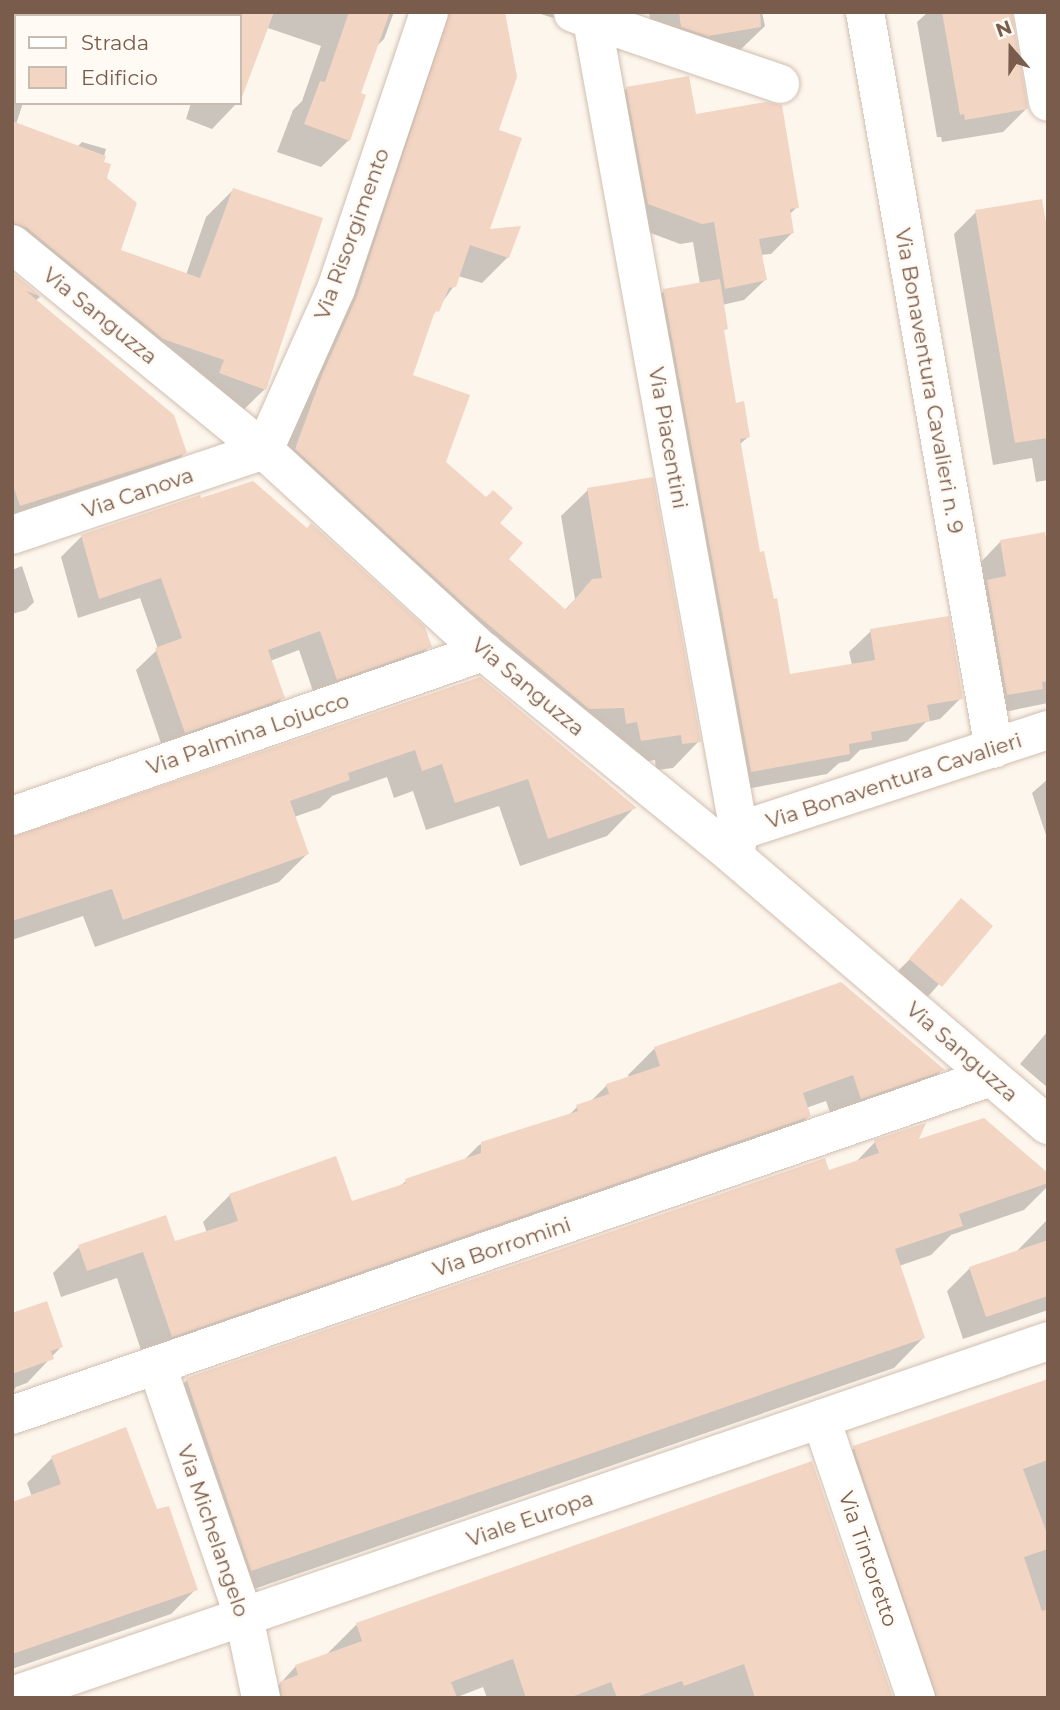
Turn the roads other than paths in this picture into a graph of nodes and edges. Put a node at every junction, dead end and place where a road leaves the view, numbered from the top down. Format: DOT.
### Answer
graph roads {
  1 [pos="429,12"];
  2 [pos="865,12"];
  3 [pos="1032,12"];
  4 [pos="582,16"];
  5 [pos="780,84"];
  6 [pos="1048,102"];
  7 [pos="12,244"];
  8 [pos="264,450"];
  9 [pos="12,535"];
  10 [pos="484,652"];
  11 [pos="1048,730"];
  12 [pos="994,749"];
  13 [pos="12,816"];
  14 [pos="737,844"];
  15 [pos="990,1077"];
  16 [pos="1048,1125"];
  17 [pos="1048,1341"];
  18 [pos="157,1366"];
  19 [pos="12,1415"];
  20 [pos="821,1419"];
  21 [pos="244,1617"];
  22 [pos="12,1696"];
  23 [pos="261,1698"];
  24 [pos="916,1698"];
  1 -- 8 [label="street, Via Risorgimento"];
  2 -- 12 [label="street, Via Bonaventura Cavalieri n. 9"];
  3 -- 6 [label="street"];
  4 -- 5 [label="street"];
  4 -- 14 [label="street, Via Piacentini"];
  7 -- 8 [label="street, Via Sanguzza"];
  8 -- 9 [label="street, Via Canova"];
  8 -- 10 [label="street, Via Sanguzza"];
  10 -- 13 [label="street, Via Palmina Lojucco"];
  10 -- 14 [label="street, Via Sanguzza"];
  11 -- 12 [label="street, Via Bonaventura Cavalieri"];
  12 -- 14 [label="street, Via Bonaventura Cavalieri"];
  14 -- 15 [label="street, Via Sanguzza"];
  15 -- 16 [label="street, Via Sanguzza"];
  15 -- 18 [label="street, Via Borromini"];
  17 -- 20 [label="street, Viale Europa"];
  18 -- 19 [label="street, Via Borromini"];
  18 -- 21 [label="street, Via Michelangelo"];
  20 -- 21 [label="street, Viale Europa"];
  20 -- 24 [label="street, Via Tintoretto"];
  21 -- 22 [label="street, Viale Europa"];
  21 -- 23 [label="street, Via Michelangelo"];
}
